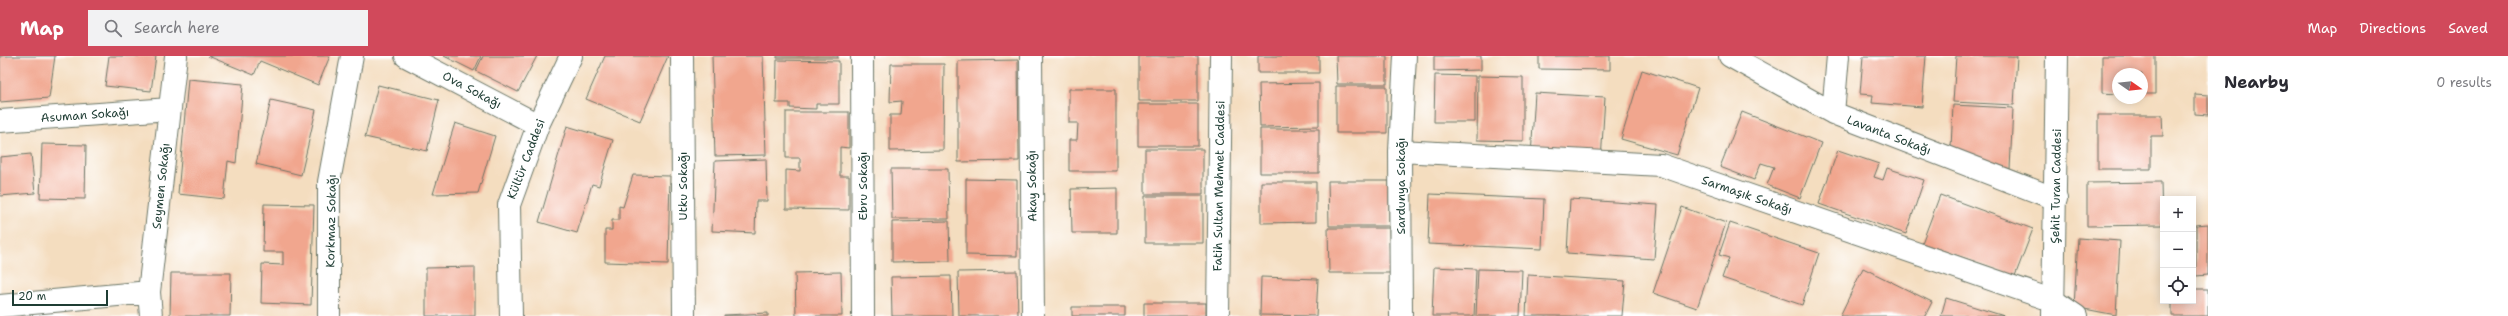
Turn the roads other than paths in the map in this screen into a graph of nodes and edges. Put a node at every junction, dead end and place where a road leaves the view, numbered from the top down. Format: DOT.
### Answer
graph roads {
  1 [pos="176,56"];
  2 [pos="352,56"];
  3 [pos="406,56"];
  4 [pos="571,56"];
  5 [pos="682,56"];
  6 [pos="862,56"];
  7 [pos="1031,56"];
  8 [pos="1221,56"];
  9 [pos="1405,56"];
  10 [pos="1730,56"];
  11 [pos="1838,56"];
  12 [pos="2057,56"];
  13 [pos="170,109"];
  14 [pos="1833,113"];
  15 [pos="0,121"];
  16 [pos="538,125"];
  17 [pos="1400,151"];
  18 [pos="2056,199"];
  19 [pos="149,292"];
  20 [pos="0,306"];
  21 [pos="2054,309"];
  22 [pos="151,316"];
  23 [pos="329,316"];
  24 [pos="511,316"];
  25 [pos="684,316"];
  26 [pos="863,316"];
  27 [pos="1033,316"];
  28 [pos="1218,316"];
  29 [pos="1401,316"];
  30 [pos="2076,316"];
  1 -- 13 [label="street, Seymen Sokağı"];
  2 -- 23 [label="street, Korkmaz Sokağı"];
  3 -- 16 [label="street, Ova Sokağı"];
  4 -- 16 [label="street, Kültür Caddesi"];
  5 -- 25 [label="street, Utku Sokağı"];
  6 -- 26 [label="street, Ebru Sokağı"];
  7 -- 27 [label="street, Akay Sokağı"];
  8 -- 28 [label="street, Fatih Sultan Mehmet Caddesi"];
  9 -- 17 [label="street, Sardunya Sokağı"];
  10 -- 14 [label="street, Lavanta Sokağı"];
  11 -- 14 [label="street"];
  12 -- 18 [label="street, Şehit Turan Caddesi"];
  13 -- 15 [label="street, Asuman Sokağı"];
  13 -- 19 [label="street, Seymen Sokağı"];
  14 -- 18 [label="street, Lavanta Sokağı"];
  16 -- 24 [label="street, Kültür Caddesi"];
  17 -- 21 [label="street, Sarmaşık Sokağı"];
  17 -- 29 [label="street, Sardunya Sokağı"];
  18 -- 21 [label="street, Şehit Turan Caddesi"];
  19 -- 20 [label="street"];
  19 -- 22 [label="street, Seymen Sokağı"];
  21 -- 30 [label="street, Sarmaşık Sokağı"];
}
